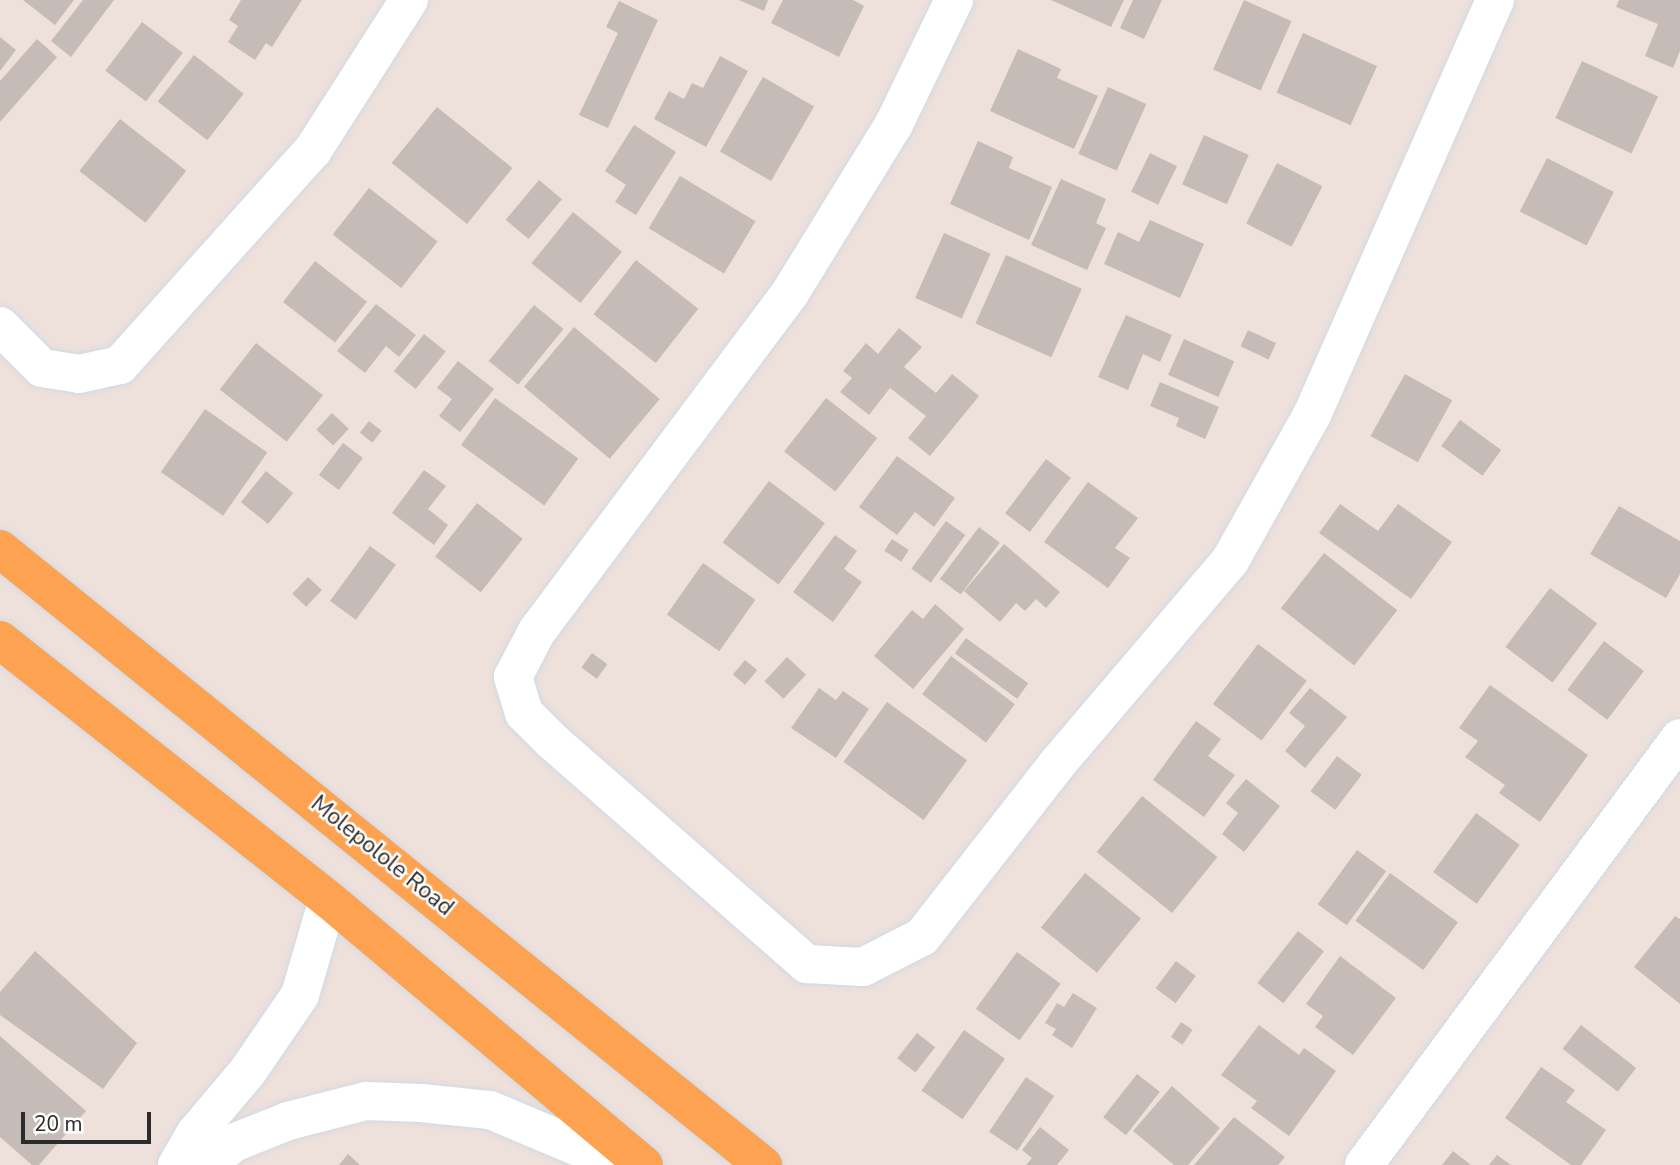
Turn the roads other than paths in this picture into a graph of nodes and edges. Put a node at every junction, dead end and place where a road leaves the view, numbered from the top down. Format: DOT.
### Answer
graph roads {
  1 [pos="409,0"];
  2 [pos="954,0"];
  3 [pos="1495,0"];
  4 [pos="0,326"];
  5 [pos="0,549"];
  6 [pos="0,640"];
  7 [pos="1680,738"];
  8 [pos="328,900"];
  9 [pos="177,1165"];
  10 [pos="207,1165"];
  11 [pos="621,1165"];
  12 [pos="644,1165"];
  13 [pos="763,1165"];
  14 [pos="1364,1165"];
  1 -- 4 [label="street"];
  2 -- 3 [label="street"];
  5 -- 13 [label="main road, Molepolole Road"];
  6 -- 8 [label="main road"];
  7 -- 14 [label="street"];
  8 -- 9 [label="street"];
  8 -- 12 [label="main road"];
  10 -- 11 [label="street"];
}
